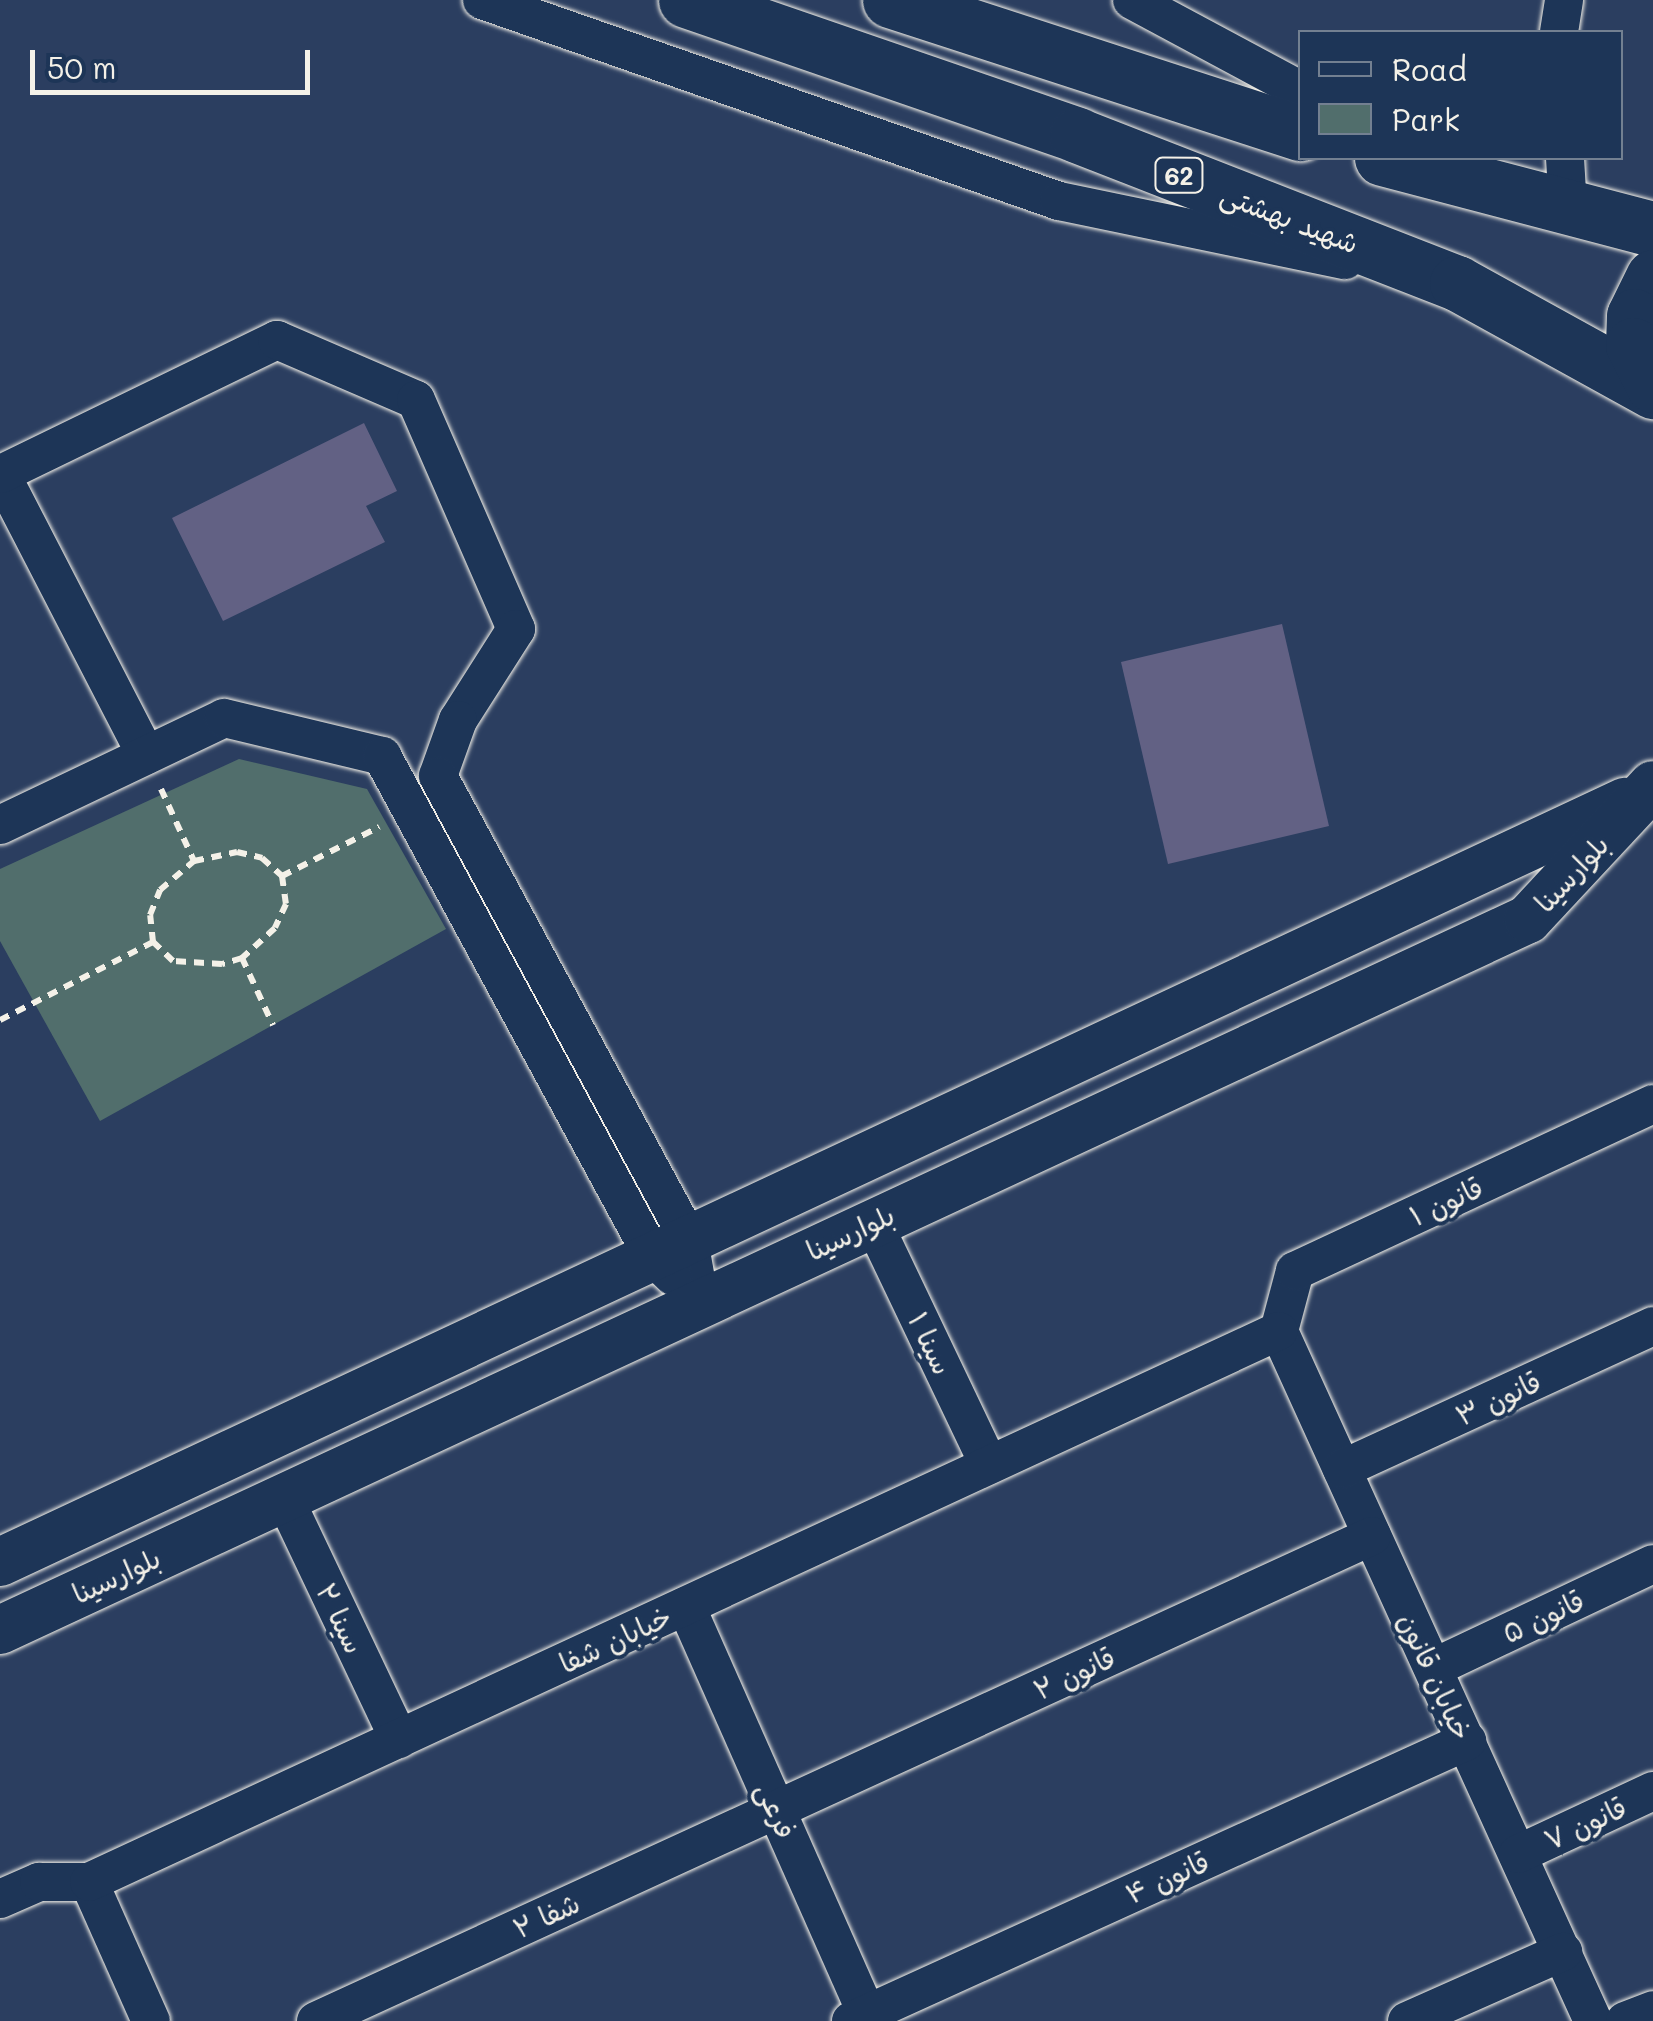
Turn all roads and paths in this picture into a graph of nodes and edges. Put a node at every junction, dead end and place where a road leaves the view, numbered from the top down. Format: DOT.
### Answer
graph roads {
  1 [pos="482,0"];
  2 [pos="686,0"];
  3 [pos="890,0"];
  4 [pos="1132,0"];
  5 [pos="1564,0"];
  6 [pos="1559,30"];
  7 [pos="1298,89"];
  8 [pos="1298,132"];
  9 [pos="1389,160"];
  10 [pos="1430,160"];
  11 [pos="1566,183"];
  12 [pos="1481,187"];
  13 [pos="1653,229"];
  14 [pos="1653,277"];
  15 [pos="1457,283"];
  16 [pos="1653,388"];
  17 [pos="146,755"];
  18 [pos="1650,789"];
  19 [pos="412,811"];
  20 [pos="0,825"];
  21 [pos="194,861"];
  22 [pos="282,876"];
  23 [pos="153,942"];
  24 [pos="242,958"];
  25 [pos="0,1020"];
  26 [pos="273,1025"];
  27 [pos="1653,1104"];
  28 [pos="873,1222"];
  29 [pos="671,1248"];
  30 [pos="700,1302"];
  31 [pos="1653,1326"];
  32 [pos="1279,1331"];
  33 [pos="989,1465"];
  34 [pos="1342,1469"];
  35 [pos="284,1497"];
  36 [pos="1372,1536"];
  37 [pos="0,1562"];
  38 [pos="1653,1564"];
  39 [pos="686,1606"];
  40 [pos="0,1630"];
  41 [pos="1433,1668"];
  42 [pos="399,1739"];
  43 [pos="1466,1741"];
  44 [pos="1653,1791"];
  45 [pos="776,1810"];
  46 [pos="1518,1854"];
  47 [pos="88,1882"];
  48 [pos="0,1899"];
  49 [pos="1563,1952"];
  50 [pos="1653,2010"];
  51 [pos="859,2017"];
  52 [pos="152,2021"];
  53 [pos="316,2021"];
  54 [pos="1407,2021"];
  55 [pos="1593,2021"];
  56 [pos="1625,2021"];
  1 -- 15 [label="street"];
  2 -- 15 [label="highway, شهید بهشتی / 62"];
  3 -- 8 [label="highway"];
  4 -- 7 [label="street"];
  5 -- 6 [label="street"];
  9 -- 12 [label="highway"];
  10 -- 12 [label="street"];
  11 -- 12 [label="highway"];
  11 -- 13 [label="highway"];
  14 -- 16 [label="highway, 62"];
  15 -- 16 [label="highway, شهید بهشتی / 62"];
  17 -- 19 [label="street"];
  17 -- 20 [label="street"];
  17 -- 21 [label="path"];
  17 -- 29 [label="street"];
  18 -- 28 [label="main road, بلوارسینا"];
  18 -- 29 [label="main road, بلوارسینا"];
  19 -- 22 [label="path"];
  19 -- 29 [label="street"];
  21 -- 22 [label="path"];
  21 -- 23 [label="path"];
  22 -- 24 [label="path"];
  23 -- 24 [label="path"];
  23 -- 25 [label="path"];
  24 -- 26 [label="path"];
  27 -- 32 [label="street, قانون ۱"];
  28 -- 30 [label="main road, بلوارسینا"];
  28 -- 33 [label="street, سینا ۱"];
  29 -- 30 [label="street"];
  29 -- 37 [label="main road, بلوارسینا"];
  30 -- 35 [label="main road, بلوارسینا"];
  31 -- 34 [label="street, قانون ۳"];
  32 -- 33 [label="street, خیابان شفا"];
  32 -- 34 [label="street, خیابان قانون"];
  33 -- 39 [label="street, خیابان شفا"];
  34 -- 36 [label="street, خیابان قانون"];
  35 -- 40 [label="main road, بلوارسینا"];
  35 -- 42 [label="street, سینا ۲"];
  36 -- 41 [label="street, خیابان قانون"];
  36 -- 45 [label="street, قانون ۲"];
  38 -- 41 [label="street, قانون ۵"];
  39 -- 42 [label="street, خیابان شفا"];
  39 -- 45 [label="street, فرعی"];
  41 -- 43 [label="street, خیابان قانون"];
  42 -- 47 [label="street, خیابان شفا"];
  43 -- 46 [label="street, خیابان قانون"];
  43 -- 51 [label="street, قانون ۴"];
  44 -- 46 [label="street, قانون ۷"];
  45 -- 51 [label="street, فرعی"];
  45 -- 53 [label="street, شفا ۲"];
  46 -- 49 [label="street, خیابان قانون"];
  47 -- 48 [label="street"];
  47 -- 52 [label="street"];
  49 -- 54 [label="street"];
  49 -- 55 [label="street, خیابان قانون"];
  50 -- 56 [label="street"];
}
